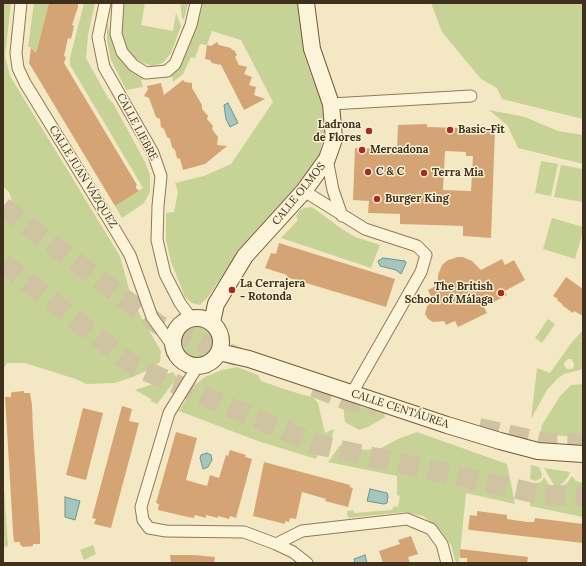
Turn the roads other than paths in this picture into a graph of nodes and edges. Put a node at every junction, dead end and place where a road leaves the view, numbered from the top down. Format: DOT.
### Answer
graph roads {
  1 [pos="22,3"];
  2 [pos="105,3"];
  3 [pos="118,3"];
  4 [pos="196,3"];
  5 [pos="306,3"];
  6 [pos="471,96"];
  7 [pos="331,104"];
  8 [pos="327,159"];
  9 [pos="304,191"];
  10 [pos="342,216"];
  11 [pos="191,318"];
  12 [pos="212,322"];
  13 [pos="172,345"];
  14 [pos="219,352"];
  15 [pos="196,366"];
  16 [pos="352,393"];
  17 [pos="583,454"];
  18 [pos="276,544"];
  19 [pos="307,563"];
  20 [pos="447,563"];
  1 -- 13 [label="street, CALLE JUAN VÁZQUEZ"];
  2 -- 11 [label="street, CALLE LIEBRE"];
  3 -- 4 [label="street"];
  5 -- 7 [label="street, CALLE OLMOS"];
  6 -- 7 [label="street"];
  7 -- 8 [label="street, CALLE OLMOS"];
  8 -- 9 [label="street, CALLE OLMOS"];
  8 -- 10 [label="street"];
  9 -- 10 [label="street"];
  9 -- 12 [label="street, CALLE OLMOS"];
  10 -- 16 [label="street"];
  11 -- 12 [label="street"];
  11 -- 13 [label="street"];
  12 -- 14 [label="street"];
  13 -- 15 [label="street"];
  14 -- 15 [label="street"];
  14 -- 16 [label="street, CALLE CENTÁUREA"];
  15 -- 18 [label="street"];
  16 -- 17 [label="street, CALLE CENTÁUREA"];
  18 -- 19 [label="street"];
  18 -- 20 [label="street"];
}
